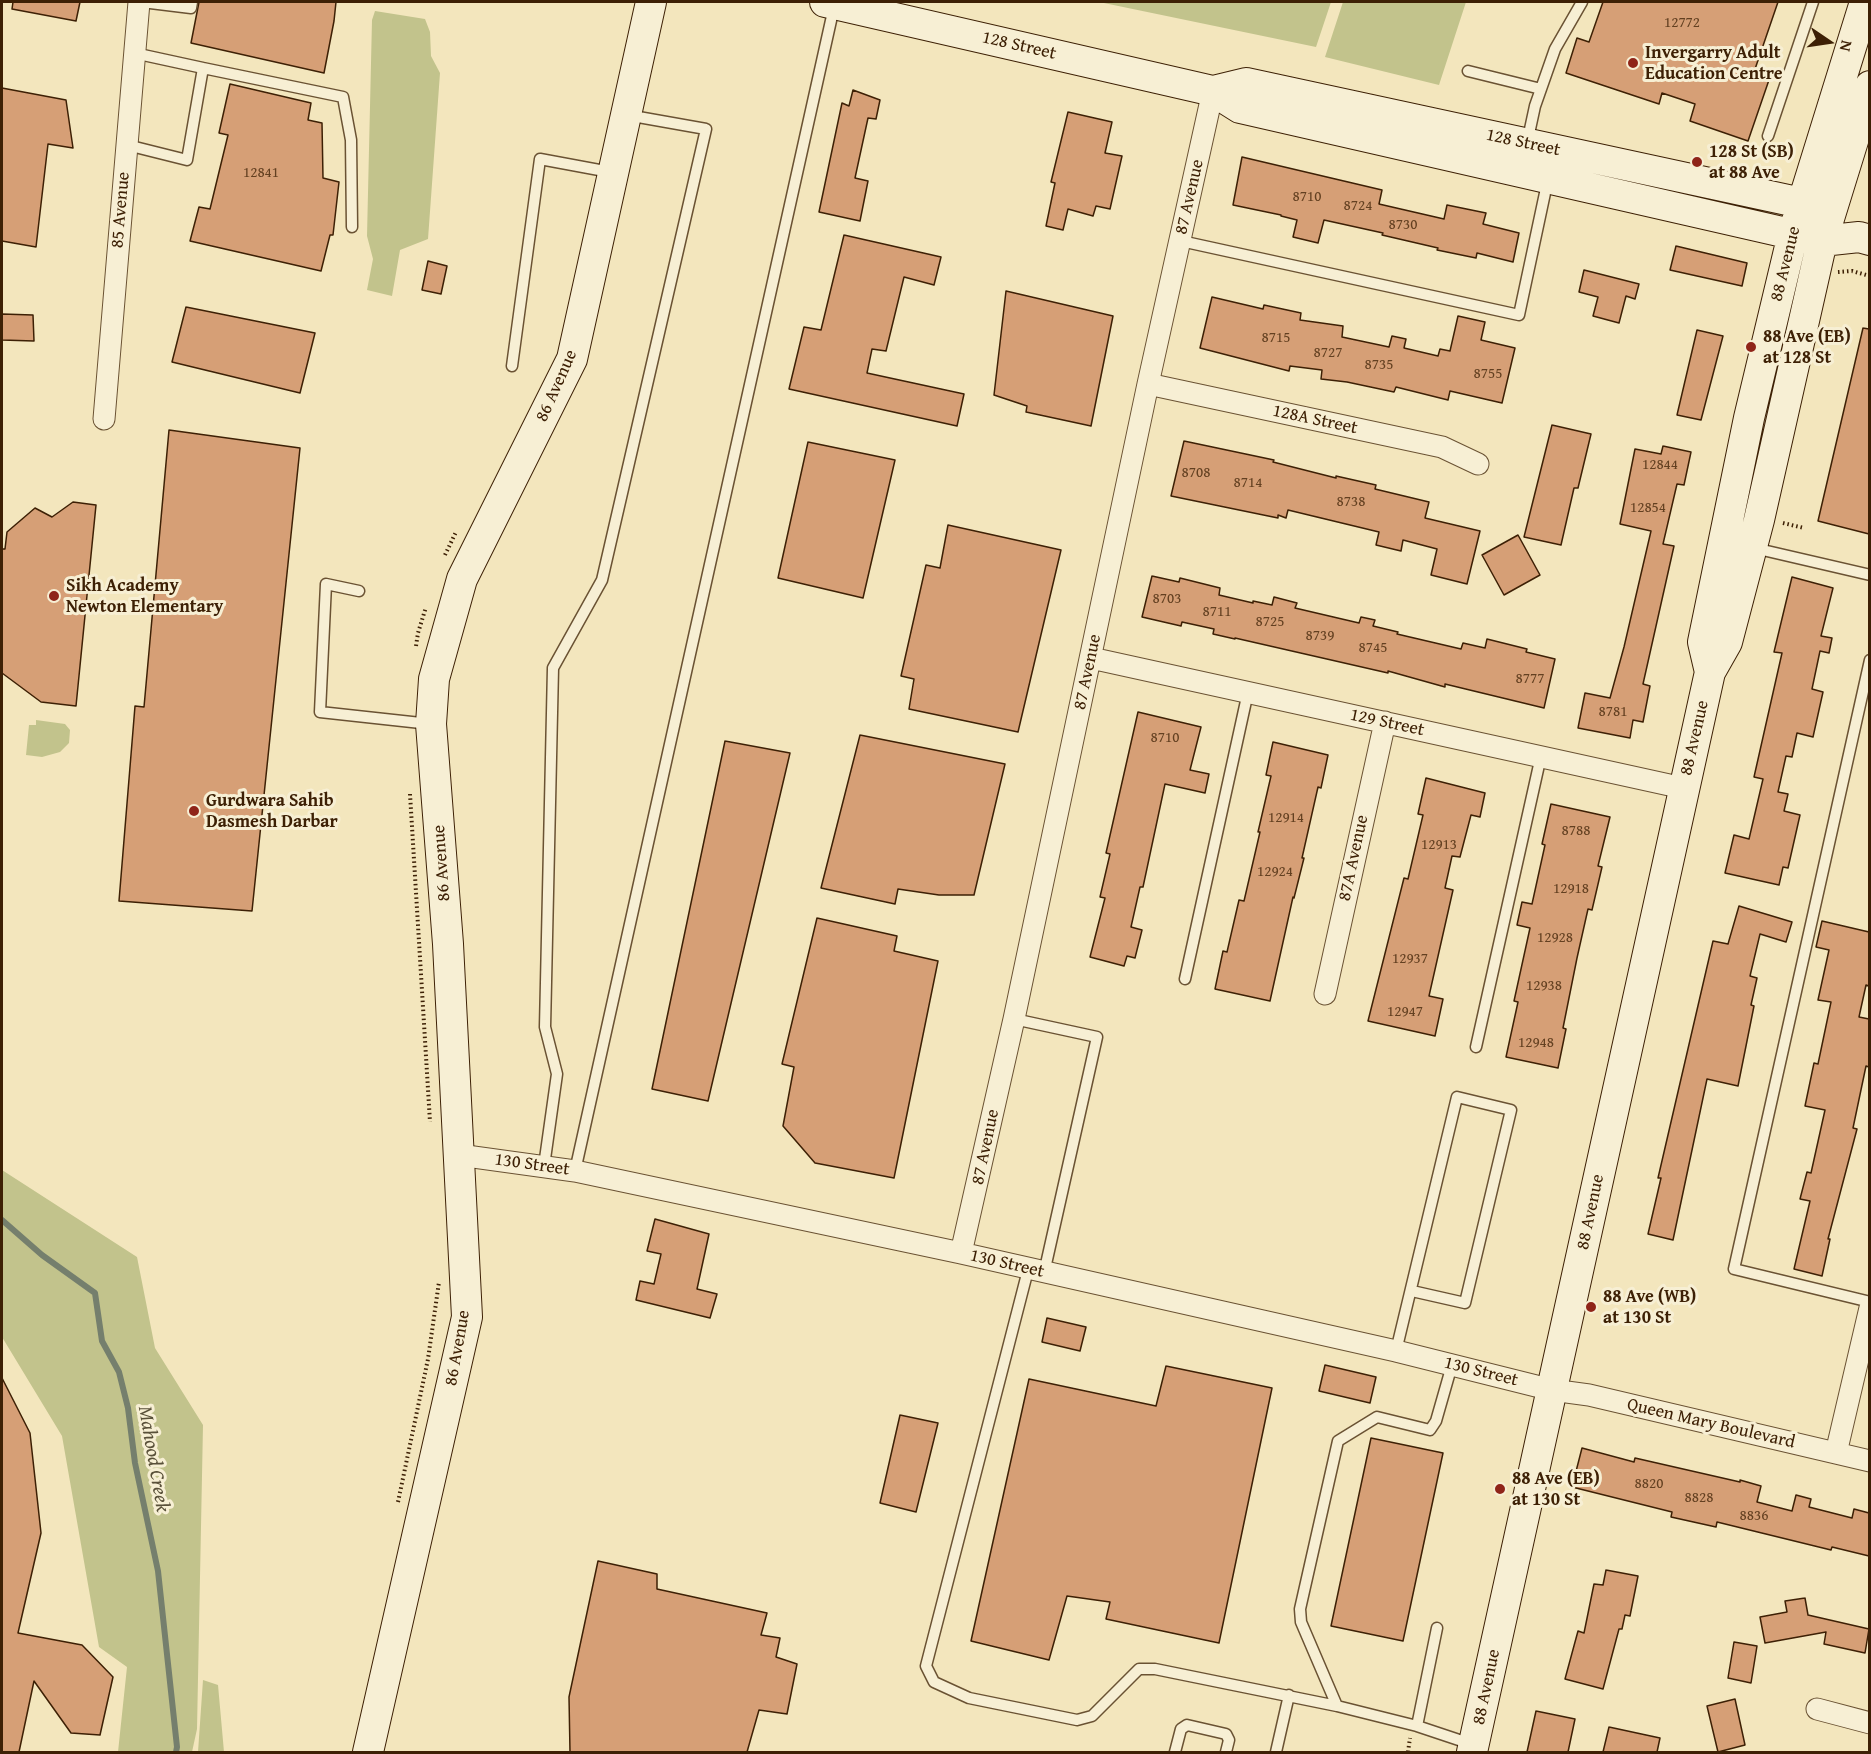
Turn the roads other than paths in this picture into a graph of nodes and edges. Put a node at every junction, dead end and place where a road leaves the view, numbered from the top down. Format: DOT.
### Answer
graph roads {
  1 [pos="141,2"];
  2 [pos="192,2"];
  3 [pos="651,2"];
  4 [pos="1582,2"];
  5 [pos="1813,2"];
  6 [pos="1865,2"];
  7 [pos="830,3"];
  8 [pos="134,53"];
  9 [pos="203,68"];
  10 [pos="1468,70"];
  11 [pos="1869,86"];
  12 [pos="1541,89"];
  13 [pos="1214,91"];
  14 [pos="626,115"];
  15 [pos="1768,136"];
  16 [pos="1526,144"];
  17 [pos="127,145"];
  18 [pos="614,173"];
  19 [pos="1549,178"];
  20 [pos="1802,203"];
  21 [pos="1832,210"];
  22 [pos="352,227"];
  23 [pos="1793,234"];
  24 [pos="1864,238"];
  25 [pos="1180,241"];
  26 [pos="1822,241"];
  27 [pos="512,366"];
  28 [pos="1148,384"];
  29 [pos="104,419"];
  30 [pos="1478,464"];
  31 [pos="1751,547"];
  32 [pos="1869,575"];
  33 [pos="358,591"];
  34 [pos="1091,658"];
  35 [pos="1869,660"];
  36 [pos="1710,672"];
  37 [pos="1248,692"];
  38 [pos="1384,722"];
  39 [pos="431,724"];
  40 [pos="1541,756"];
  41 [pos="1683,788"];
  42 [pos="1185,979"];
  43 [pos="1324,994"];
  44 [pos="1014,1019"];
  45 [pos="1476,1047"];
  46 [pos="459,1155"];
  47 [pos="544,1166"];
  48 [pos="575,1171"];
  49 [pos="961,1253"];
  50 [pos="1036,1271"];
  51 [pos="1412,1291"];
  52 [pos="1869,1302"];
  53 [pos="1869,1308"];
  54 [pos="1396,1351"];
  55 [pos="1452,1365"];
  56 [pos="1552,1390"];
  57 [pos="1836,1453"];
  58 [pos="1869,1461"];
  59 [pos="1437,1628"];
  60 [pos="1289,1695"];
  61 [pos="1337,1706"];
  62 [pos="1817,1709"];
  63 [pos="1869,1723"];
  64 [pos="1417,1726"];
  65 [pos="1473,1749"];
  66 [pos="368,1752"];
  67 [pos="1175,1752"];
  68 [pos="1226,1752"];
  69 [pos="1276,1752"];
  1 -- 2 [label="lane"];
  1 -- 8 [label="street, 85 Avenue"];
  3 -- 14 [label="main road, 86 Avenue"];
  4 -- 12 [label="lane"];
  5 -- 15 [label="lane"];
  6 -- 20 [label="main road, 88 Avenue"];
  7 -- 13 [label="main road, 128 Street"];
  7 -- 48 [label="lane"];
  8 -- 9 [label="lane"];
  8 -- 17 [label="street, 85 Avenue"];
  9 -- 17 [label="lane"];
  9 -- 22 [label="lane"];
  10 -- 12 [label="lane"];
  11 -- 21 [label="main road, 88 Avenue"];
  12 -- 16 [label="lane"];
  13 -- 16 [label="main road, 128 Street"];
  13 -- 19 [label="main road, 128 Street"];
  13 -- 25 [label="street, 87 Avenue"];
  14 -- 18 [label="main road, 86 Avenue"];
  14 -- 47 [label="lane"];
  16 -- 20 [label="main road, 128 Street"];
  17 -- 29 [label="street, 85 Avenue"];
  18 -- 27 [label="lane"];
  18 -- 39 [label="main road, 86 Avenue"];
  19 -- 23 [label="main road, 128 Street"];
  19 -- 25 [label="lane"];
  20 -- 21 [label="main road, 128 Street"];
  20 -- 23 [label="main road, 88 Avenue"];
  21 -- 24 [label="main road"];
  21 -- 26 [label="main road, 88 Avenue"];
  23 -- 26 [label="main road, 128 Street"];
  23 -- 36 [label="main road, 88 Avenue"];
  24 -- 26 [label="main road"];
  25 -- 28 [label="street, 87 Avenue"];
  26 -- 31 [label="main road, 88 Avenue"];
  28 -- 30 [label="street, 128A Street"];
  28 -- 34 [label="street, 87 Avenue"];
  31 -- 32 [label="lane"];
  31 -- 36 [label="main road, 88 Avenue"];
  33 -- 39 [label="lane"];
  34 -- 37 [label="street, 129 Street"];
  34 -- 44 [label="street, 87 Avenue"];
  35 -- 52 [label="lane"];
  36 -- 41 [label="main road, 88 Avenue"];
  37 -- 38 [label="street, 129 Street"];
  37 -- 42 [label="lane"];
  38 -- 40 [label="street, 129 Street"];
  38 -- 43 [label="street, 87A Avenue"];
  39 -- 46 [label="main road, 86 Avenue"];
  40 -- 41 [label="street, 129 Street"];
  40 -- 45 [label="lane"];
  41 -- 56 [label="main road, 88 Avenue"];
  44 -- 49 [label="street, 87 Avenue"];
  44 -- 50 [label="lane"];
  46 -- 47 [label="street, 130 Street"];
  46 -- 66 [label="main road, 86 Avenue"];
  47 -- 48 [label="street, 130 Street"];
  48 -- 49 [label="street, 130 Street"];
  49 -- 50 [label="street, 130 Street"];
  50 -- 54 [label="street, 130 Street"];
  50 -- 60 [label="lane"];
  51 -- 51 [label="lane"];
  51 -- 54 [label="lane"];
  53 -- 57 [label="street"];
  54 -- 55 [label="street, 130 Street"];
  55 -- 56 [label="street, 130 Street"];
  55 -- 61 [label="lane"];
  56 -- 57 [label="street, Queen Mary Boulevard"];
  56 -- 65 [label="main road, 88 Avenue"];
  57 -- 58 [label="street, Queen Mary Boulevard"];
  59 -- 64 [label="lane"];
  60 -- 61 [label="lane"];
  60 -- 69 [label="lane"];
  61 -- 64 [label="lane"];
  62 -- 63 [label="street"];
  64 -- 65 [label="lane"];
  67 -- 68 [label="lane"];
}
